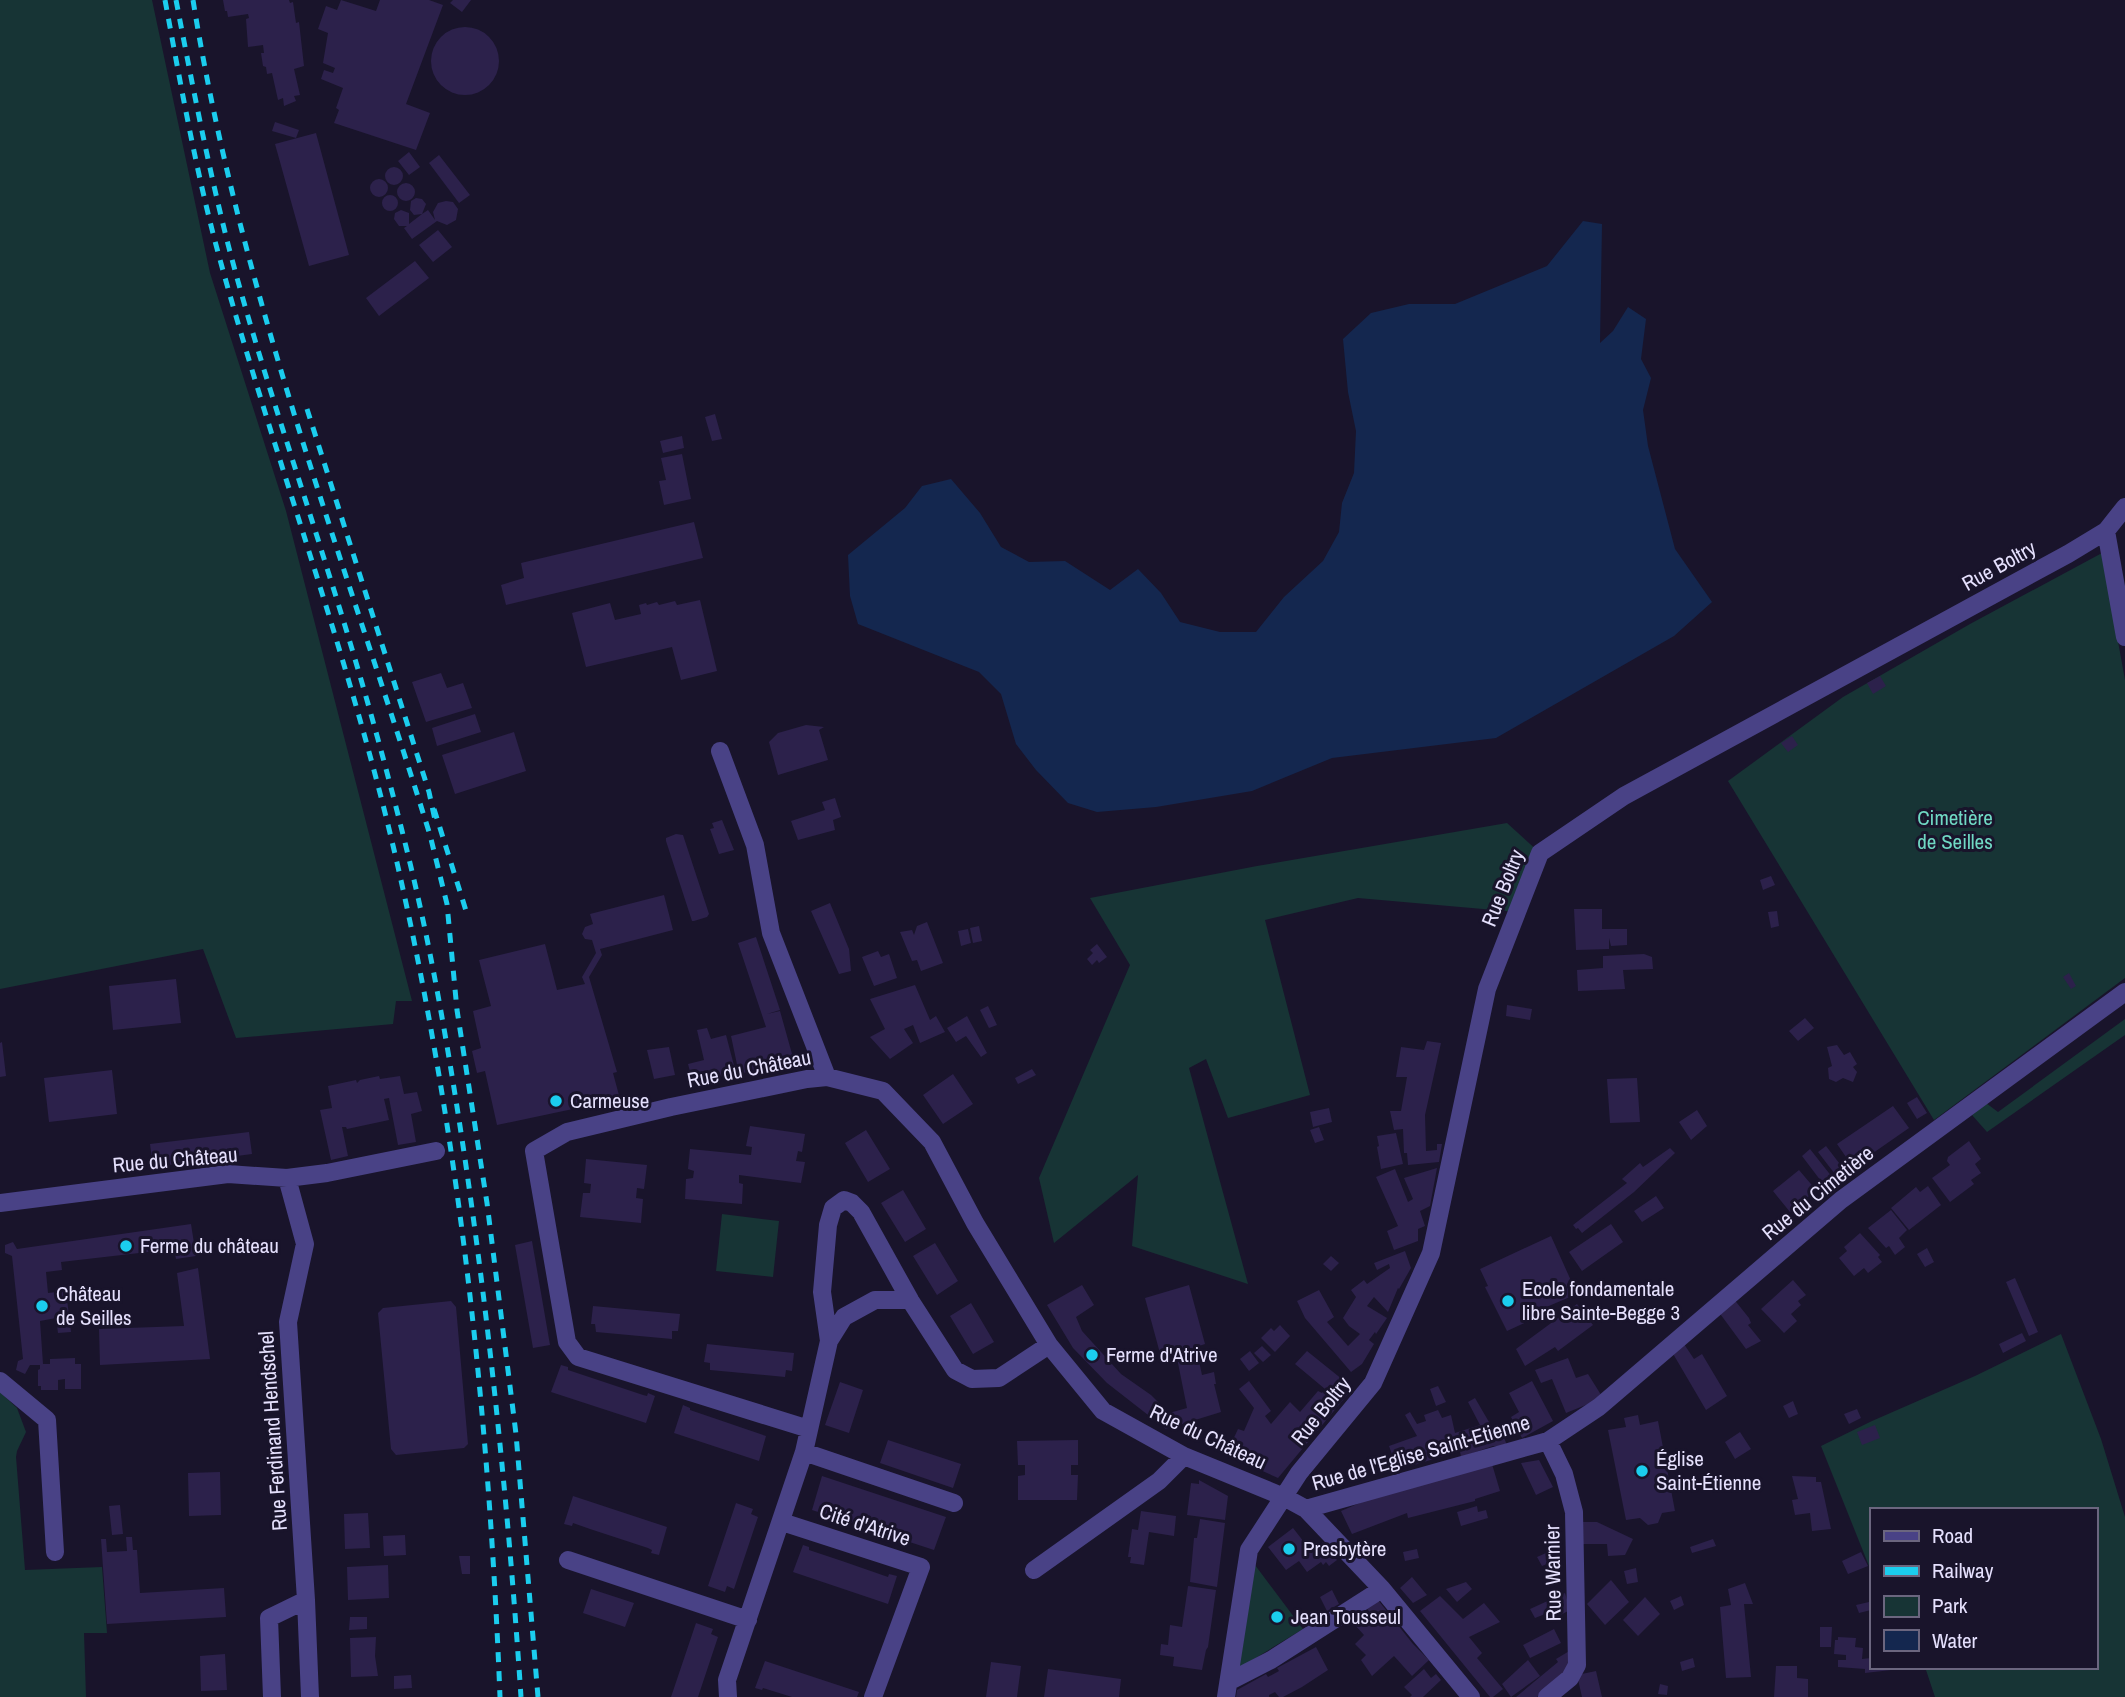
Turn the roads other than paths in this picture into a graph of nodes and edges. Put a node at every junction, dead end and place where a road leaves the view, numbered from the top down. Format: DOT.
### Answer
graph roads {
  1 [pos="2125,507"];
  2 [pos="2106,531"];
  3 [pos="2125,637"];
  4 [pos="720,751"];
  5 [pos="2125,992"];
  6 [pos="827,1077"];
  7 [pos="436,1151"];
  8 [pos="287,1178"];
  9 [pos="0,1203"];
  10 [pos="910,1300"];
  11 [pos="829,1341"];
  12 [pos="1049,1345"];
  13 [pos="0,1381"];
  14 [pos="808,1429"];
  15 [pos="1548,1441"];
  16 [pos="804,1452"];
  17 [pos="1184,1456"];
  18 [pos="1284,1497"];
  19 [pos="954,1503"];
  20 [pos="1306,1509"];
  21 [pos="782,1522"];
  22 [pos="55,1552"];
  23 [pos="568,1560"];
  24 [pos="1034,1570"];
  25 [pos="1382,1589"];
  26 [pos="306,1600"];
  27 [pos="748,1620"];
  28 [pos="1228,1689"];
  29 [pos="272,1697"];
  30 [pos="310,1697"];
  31 [pos="728,1697"];
  32 [pos="873,1697"];
  33 [pos="1471,1697"];
  34 [pos="1546,1697"];
  1 -- 2 [label="street"];
  2 -- 3 [label="street"];
  2 -- 18 [label="street, Rue Boltry"];
  4 -- 6 [label="street"];
  5 -- 15 [label="street, Rue du Cimetière"];
  6 -- 12 [label="street, Rue du Château"];
  6 -- 14 [label="street, Rue du Château"];
  7 -- 8 [label="street, Rue du Château"];
  8 -- 9 [label="street, Rue du Château"];
  8 -- 26 [label="street, Rue Ferdinand Hendschel"];
  10 -- 11 [label="street"];
  10 -- 11 [label="street"];
  10 -- 12 [label="street"];
  11 -- 14 [label="street"];
  12 -- 17 [label="street, Rue du Château"];
  13 -- 22 [label="street"];
  14 -- 16 [label="street"];
  15 -- 20 [label="street, Rue de l'Eglise Saint-Etienne"];
  15 -- 34 [label="street, Rue Warnier"];
  16 -- 19 [label="street"];
  16 -- 21 [label="street"];
  17 -- 18 [label="street, Rue du Château"];
  17 -- 24 [label="street"];
  18 -- 20 [label="street, Rue du Château"];
  18 -- 28 [label="street, Rue Boltry"];
  20 -- 25 [label="street, Rue du Château"];
  21 -- 27 [label="street"];
  21 -- 32 [label="street, Cité d'Atrive"];
  23 -- 27 [label="street"];
  25 -- 28 [label="street"];
  25 -- 33 [label="street, Rue du Château"];
  26 -- 29 [label="street"];
  26 -- 30 [label="street, Rue Ferdinand Hendschel"];
  27 -- 31 [label="street"];
}
